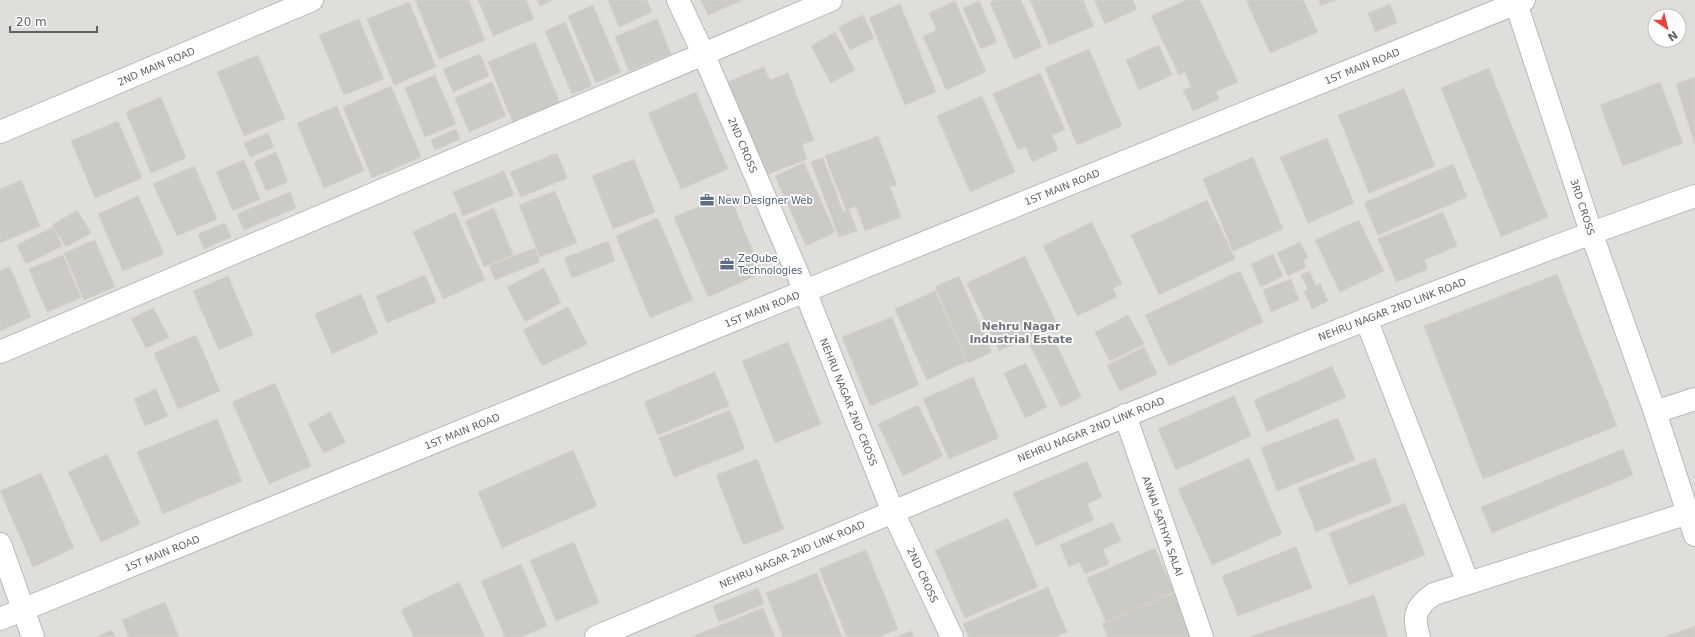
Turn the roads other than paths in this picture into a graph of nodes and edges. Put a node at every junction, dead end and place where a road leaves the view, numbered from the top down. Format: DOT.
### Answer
graph roads {
  1 [pos="312,0"];
  2 [pos="678,0"];
  3 [pos="832,0"];
  4 [pos="1518,1"];
  5 [pos="703,53"];
  6 [pos="0,132"];
  7 [pos="1695,196"];
  8 [pos="1591,232"];
  9 [pos="805,291"];
  10 [pos="1366,319"];
  11 [pos="0,352"];
  12 [pos="1695,399"];
  13 [pos="1655,412"];
  14 [pos="1125,415"];
  15 [pos="894,512"];
  16 [pos="1691,512"];
  17 [pos="1695,535"];
  18 [pos="0,544"];
  19 [pos="1468,583"];
  20 [pos="24,610"];
  21 [pos="0,619"];
  22 [pos="32,637"];
  23 [pos="596,637"];
  24 [pos="952,637"];
  25 [pos="1202,637"];
  26 [pos="1419,637"];
  1 -- 6 [label="street, 2ND MAIN ROAD"];
  2 -- 5 [label="street, 2ND CROSS"];
  3 -- 5 [label="street"];
  4 -- 8 [label="street, 3RD CROSS"];
  4 -- 9 [label="street, 1ST MAIN ROAD"];
  5 -- 9 [label="street, 2ND CROSS"];
  5 -- 11 [label="street"];
  7 -- 8 [label="street, NEHRU NAGAR 2ND LINK ROAD"];
  8 -- 10 [label="street, NEHRU NAGAR 2ND LINK ROAD"];
  8 -- 13 [label="street, 3RD CROSS"];
  9 -- 15 [label="street, NEHRU NAGAR 2ND CROSS"];
  9 -- 20 [label="street, 1ST MAIN ROAD"];
  10 -- 14 [label="street, NEHRU NAGAR 2ND LINK ROAD"];
  10 -- 19 [label="street"];
  12 -- 13 [label="street"];
  13 -- 16 [label="street, 3RD CROSS"];
  14 -- 15 [label="street, NEHRU NAGAR 2ND LINK ROAD"];
  14 -- 25 [label="street, ANNAI SATHYA SALAI"];
  15 -- 23 [label="street, NEHRU NAGAR 2ND LINK ROAD"];
  15 -- 24 [label="street, 2ND CROSS"];
  16 -- 17 [label="street, 3RD CROSS"];
  16 -- 19 [label="street"];
  18 -- 20 [label="street"];
  19 -- 26 [label="street"];
  20 -- 21 [label="street, 1ST MAIN ROAD"];
  20 -- 22 [label="street"];
}
